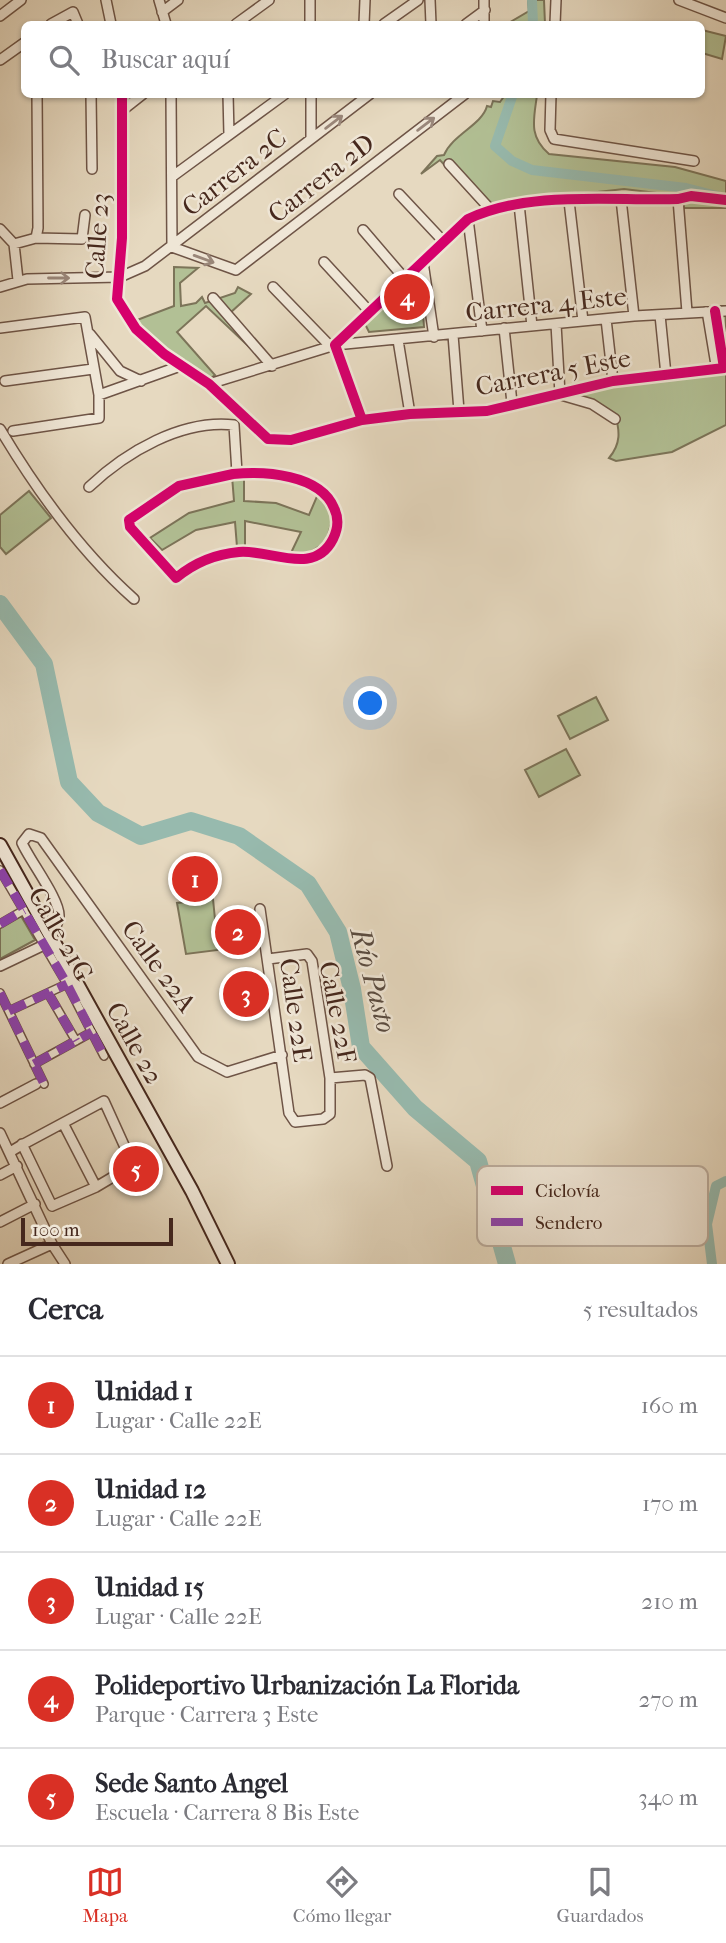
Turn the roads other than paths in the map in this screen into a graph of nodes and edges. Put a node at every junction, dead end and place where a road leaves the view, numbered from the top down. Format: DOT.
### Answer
graph roads {
  1 [pos="21,0"];
  2 [pos="159,0"];
  3 [pos="177,0"];
  4 [pos="269,0"];
  5 [pos="310,0"];
  6 [pos="365,0"];
  7 [pos="418,0"];
  8 [pos="430,0"];
  9 [pos="484,0"];
  10 [pos="556,0"];
  11 [pos="680,0"];
  12 [pos="110,2"];
  13 [pos="485,10"];
  14 [pos="162,12"];
  15 [pos="0,16"];
  16 [pos="726,18"];
  17 [pos="56,21"];
  18 [pos="77,21"];
  19 [pos="111,21"];
  20 [pos="165,21"];
  21 [pos="240,21"];
  22 [pos="310,21"];
  23 [pos="365,21"];
  24 [pos="388,21"];
  25 [pos="431,21"];
  26 [pos="470,21"];
  27 [pos="484,21"];
  28 [pos="555,21"];
  29 [pos="21,45"];
  30 [pos="0,60"];
  31 [pos="37,98"];
  32 [pos="92,98"];
  33 [pos="123,98"];
  34 [pos="137,98"];
  35 [pos="172,98"];
  36 [pos="228,98"];
  37 [pos="280,98"];
  38 [pos="311,98"];
  39 [pos="364,98"];
  40 [pos="460,98"];
  41 [pos="551,98"];
  42 [pos="124,109"];
  43 [pos="229,135"];
  44 [pos="311,139"];
  45 [pos="694,161"];
  46 [pos="449,164"];
  47 [pos="92,169"];
  48 [pos="173,176"];
  49 [pos="399,194"];
  50 [pos="621,199"];
  51 [pos="678,199"];
  52 [pos="726,200"];
  53 [pos="569,201"];
  54 [pos="519,204"];
  55 [pos="489,209"];
  56 [pos="85,215"];
  57 [pos="468,219"];
  58 [pos="0,229"];
  59 [pos="363,230"];
  60 [pos="36,238"];
  61 [pos="444,242"];
  62 [pos="14,244"];
  63 [pos="172,247"];
  64 [pos="324,262"];
  65 [pos="423,262"];
  66 [pos="120,277"];
  67 [pos="405,279"];
  68 [pos="18,280"];
  69 [pos="0,287"];
  70 [pos="274,287"];
  71 [pos="213,298"];
  72 [pos="710,311"];
  73 [pos="726,311"];
  74 [pos="370,312"];
  75 [pos="687,312"];
  76 [pos="660,315"];
  77 [pos="634,316"];
  78 [pos="606,318"];
  79 [pos="583,321"];
  80 [pos="556,324"];
  81 [pos="532,326"];
  82 [pos="0,328"];
  83 [pos="504,328"];
  84 [pos="482,331"];
  85 [pos="88,332"];
  86 [pos="453,335"];
  87 [pos="434,337"];
  88 [pos="398,340"];
  89 [pos="333,346"];
  90 [pos="183,365"];
  91 [pos="272,366"];
  92 [pos="93,369"];
  93 [pos="666,375"];
  94 [pos="141,381"];
  95 [pos="613,381"];
  96 [pos="2,383"];
  97 [pos="209,384"];
  98 [pos="559,394"];
  99 [pos="99,395"];
  100 [pos="512,403"];
  101 [pos="459,411"];
  102 [pos="410,414"];
  103 [pos="243,416"];
  104 [pos="615,419"];
  105 [pos="362,420"];
  106 [pos="234,425"];
  107 [pos="0,429"];
  108 [pos="13,431"];
  109 [pos="268,439"];
  110 [pos="237,473"];
  111 [pos="89,487"];
  112 [pos="134,598"];
  113 [pos="0,845"];
  114 [pos="0,872"];
  115 [pos="260,909"];
  116 [pos="24,910"];
  117 [pos="0,924"];
  118 [pos="47,941"];
  119 [pos="268,959"];
  120 [pos="0,966"];
  121 [pos="67,984"];
  122 [pos="0,993"];
  123 [pos="48,993"];
  124 [pos="9,1011"];
  125 [pos="92,1032"];
  126 [pos="76,1041"];
  127 [pos="282,1055"];
  128 [pos="104,1056"];
  129 [pos="34,1064"];
  130 [pos="330,1078"];
  131 [pos="40,1084"];
  132 [pos="0,1103"];
  133 [pos="329,1116"];
  134 [pos="63,1124"];
  135 [pos="0,1133"];
  136 [pos="22,1144"];
  137 [pos="10,1152"];
  138 [pos="17,1166"];
  139 [pos="387,1166"];
  140 [pos="0,1175"];
  141 [pos="96,1186"];
  142 [pos="35,1204"];
  143 [pos="0,1222"];
  144 [pos="52,1244"];
  145 [pos="8,1264"];
  146 [pos="65,1264"];
  147 [pos="228,1264"];
  1 -- 15 [label="street"];
  2 -- 14 [label="street"];
  3 -- 14 [label="street"];
  4 -- 21 [label="street"];
  5 -- 22 [label="street"];
  6 -- 23 [label="street"];
  7 -- 24 [label="street"];
  8 -- 25 [label="street"];
  9 -- 13 [label="street"];
  10 -- 28 [label="street"];
  11 -- 16 [label="street"];
  12 -- 19 [label="street"];
  13 -- 26 [label="street"];
  13 -- 27 [label="street"];
  14 -- 20 [label="street"];
  17 -- 18 [label="street"];
  29 -- 30 [label="street"];
  31 -- 60 [label="street"];
  32 -- 47 [label="street"];
  33 -- 42 [label="street, Calle 23"];
  34 -- 42 [label="street"];
  35 -- 48 [label="street"];
  36 -- 43 [label="street"];
  37 -- 43 [label="street"];
  38 -- 44 [label="street"];
  44 -- 39 [label="street, Carrera 2C, one-way"];
  63 -- 40 [label="street, Carrera 2D, one-way"];
  41 -- 45 [label="street"];
  42 -- 66 [label="street, Calle 23"];
  43 -- 48 [label="street"];
  44 -- 63 [label="street, Carrera 2C"];
  46 -- 55 [label="street"];
  48 -- 63 [label="street"];
  49 -- 61 [label="street"];
  50 -- 51 [label="street"];
  50 -- 53 [label="street"];
  50 -- 77 [label="street"];
  51 -- 52 [label="street"];
  51 -- 75 [label="street"];
  53 -- 54 [label="street"];
  53 -- 79 [label="street"];
  54 -- 55 [label="street"];
  54 -- 81 [label="street"];
  55 -- 57 [label="street"];
  56 -- 60 [label="street"];
  57 -- 61 [label="street"];
  57 -- 84 [label="street"];
  58 -- 62 [label="street"];
  59 -- 67 [label="street"];
  60 -- 62 [label="street"];
  61 -- 65 [label="street"];
  62 -- 68 [label="street"];
  63 -- 66 [label="street, Carrera 2C"];
  64 -- 74 [label="street"];
  65 -- 67 [label="street"];
  65 -- 87 [label="street"];
  68 -- 66 [label="street, one-way"];
  66 -- 90 [label="street, Calle 23"];
  67 -- 74 [label="street"];
  68 -- 69 [label="street"];
  70 -- 89 [label="street"];
  71 -- 91 [label="street"];
  72 -- 73 [label="street, Carrera 4 Este"];
  72 -- 75 [label="street, Carrera 4 Este"];
  72 -- 93 [label="street, Carrera 5 Este"];
  74 -- 89 [label="street"];
  75 -- 76 [label="street, Carrera 4 Este"];
  76 -- 77 [label="street, Carrera 4 Este"];
  76 -- 93 [label="street"];
  77 -- 78 [label="street, Carrera 4 Este"];
  78 -- 79 [label="street, Carrera 4 Este"];
  78 -- 95 [label="street"];
  79 -- 80 [label="street, Carrera 4 Este"];
  80 -- 81 [label="street, Carrera 4 Este"];
  80 -- 98 [label="street"];
  81 -- 83 [label="street, Carrera 4 Este"];
  82 -- 85 [label="street"];
  83 -- 84 [label="street, Carrera 4 Este"];
  83 -- 100 [label="street"];
  84 -- 86 [label="street, Carrera 4 Este"];
  85 -- 92 [label="street"];
  85 -- 94 [label="street"];
  86 -- 87 [label="street, Carrera 4 Este"];
  86 -- 101 [label="street"];
  87 -- 88 [label="street, Carrera 4 Este"];
  88 -- 89 [label="street, Carrera 4 Este"];
  88 -- 102 [label="street"];
  89 -- 91 [label="street, Carrera 4 Este"];
  89 -- 105 [label="street"];
  90 -- 94 [label="street"];
  90 -- 97 [label="street, Calle 23"];
  91 -- 97 [label="street, Carrera 4 Este"];
  92 -- 96 [label="street"];
  92 -- 99 [label="street"];
  93 -- 95 [label="street, Carrera 5 Este"];
  94 -- 99 [label="street"];
  95 -- 98 [label="street, Carrera 5 Este"];
  97 -- 103 [label="street, Calle 23"];
  98 -- 100 [label="street, Carrera 5 Este"];
  98 -- 104 [label="street, Carrera 5 Este"];
  99 -- 108 [label="street"];
  100 -- 101 [label="street, Carrera 5 Este"];
  101 -- 102 [label="street, Carrera 5 Este"];
  102 -- 105 [label="street, Carrera 5 Este"];
  103 -- 106 [label="street"];
  103 -- 109 [label="street, Calle 23"];
  105 -- 109 [label="street, Carrera 5 Este"];
  106 -- 110 [label="street"];
  106 -- 111 [label="street"];
  107 -- 112 [label="street"];
  110 -- 110 [label="street"];
  113 -- 118 [label="main road, Calle 22"];
  114 -- 116 [label="street, Calle 21G"];
  115 -- 119 [label="street, Calle 22E"];
  116 -- 117 [label="street"];
  116 -- 118 [label="street, Calle 21G"];
  118 -- 120 [label="street"];
  118 -- 121 [label="street, Calle 21G"];
  118 -- 127 [label="street, Calle 22A"];
  118 -- 147 [label="main road, Calle 22"];
  119 -- 127 [label="street, Calle 22E"];
  119 -- 130 [label="street, Calle 22F"];
  121 -- 123 [label="street"];
  121 -- 125 [label="street, Calle 21G"];
  122 -- 124 [label="street"];
  123 -- 124 [label="street"];
  123 -- 126 [label="street"];
  124 -- 129 [label="street"];
  125 -- 126 [label="street"];
  125 -- 128 [label="street, Calle 21G"];
  126 -- 129 [label="street"];
  127 -- 133 [label="street, Calle 22E"];
  129 -- 131 [label="street"];
  130 -- 133 [label="street, Calle 22F"];
  130 -- 139 [label="street"];
  131 -- 132 [label="street"];
  134 -- 136 [label="street"];
  134 -- 141 [label="street"];
  134 -- 141 [label="street"];
  135 -- 137 [label="street"];
  136 -- 137 [label="street"];
  136 -- 141 [label="street"];
  137 -- 138 [label="street"];
  138 -- 140 [label="street"];
  138 -- 142 [label="street"];
  142 -- 143 [label="street"];
  142 -- 144 [label="street"];
  144 -- 145 [label="street"];
  144 -- 146 [label="street"];
}
